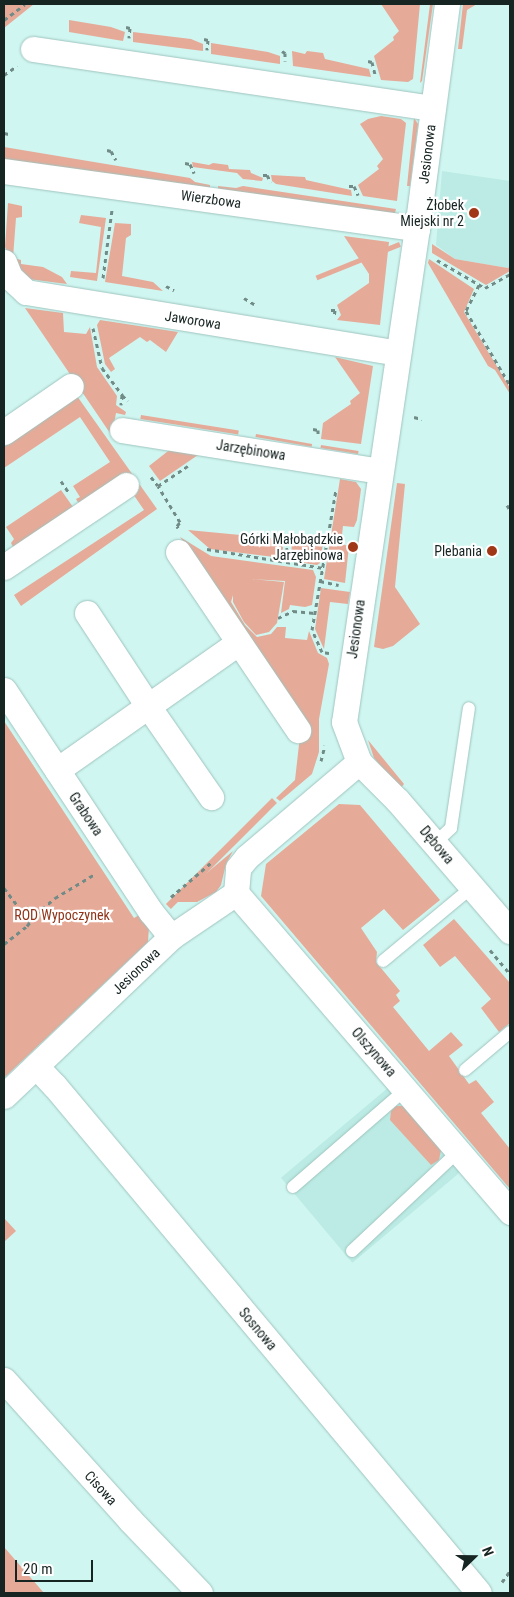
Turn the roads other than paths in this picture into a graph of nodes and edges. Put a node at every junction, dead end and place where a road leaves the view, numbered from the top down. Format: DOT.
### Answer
graph roads {
  1 [pos="447,4"];
  2 [pos="33,49"];
  3 [pos="433,108"];
  4 [pos="4,171"];
  5 [pos="418,228"];
  6 [pos="4,262"];
  7 [pos="398,353"];
  8 [pos="71,386"];
  9 [pos="124,419"];
  10 [pos="4,432"];
  11 [pos="380,471"];
  12 [pos="126,485"];
  13 [pos="180,542"];
  14 [pos="4,567"];
  15 [pos="87,613"];
  16 [pos="238,643"];
  17 [pos="4,690"];
  18 [pos="148,706"];
  19 [pos="469,708"];
  20 [pos="298,730"];
  21 [pos="359,762"];
  22 [pos="57,770"];
  23 [pos="211,797"];
  24 [pos="436,843"];
  25 [pos="472,887"];
  26 [pos="236,893"];
  27 [pos="510,931"];
  28 [pos="171,937"];
  29 [pos="383,962"];
  30 [pos="510,1032"];
  31 [pos="36,1066"];
  32 [pos="465,1070"];
  33 [pos="406,1089"];
  34 [pos="4,1096"];
  35 [pos="460,1151"];
  36 [pos="293,1187"];
  37 [pos="510,1212"];
  38 [pos="352,1251"];
  39 [pos="4,1380"];
  40 [pos="200,1593"];
  41 [pos="478,1593"];
  1 -- 3 [label="street, Jesionowa"];
  2 -- 3 [label="street"];
  3 -- 5 [label="street, Jesionowa"];
  4 -- 5 [label="street, Wierzbowa"];
  5 -- 7 [label="street, Jesionowa"];
  6 -- 7 [label="street, Jaworowa"];
  7 -- 11 [label="street, Jesionowa"];
  8 -- 10 [label="street"];
  9 -- 11 [label="street, Jarzębinowa"];
  11 -- 21 [label="street, Jesionowa"];
  12 -- 14 [label="street"];
  13 -- 16 [label="street"];
  15 -- 18 [label="street"];
  16 -- 18 [label="street"];
  16 -- 20 [label="street"];
  17 -- 22 [label="street, Grabowa"];
  18 -- 22 [label="street"];
  18 -- 23 [label="street"];
  19 -- 24 [label="lane"];
  21 -- 24 [label="street, Dębowa"];
  21 -- 26 [label="street"];
  22 -- 28 [label="street, Grabowa"];
  24 -- 25 [label="street, Dębowa"];
  25 -- 27 [label="street, Dębowa"];
  25 -- 29 [label="lane"];
  26 -- 28 [label="street, Jesionowa"];
  26 -- 33 [label="street, Olszynowa"];
  28 -- 31 [label="street, Jesionowa"];
  30 -- 32 [label="lane"];
  31 -- 34 [label="street, Jesionowa"];
  31 -- 41 [label="street, Sosnowa"];
  33 -- 35 [label="street, Olszynowa"];
  33 -- 36 [label="lane"];
  35 -- 37 [label="street, Olszynowa"];
  35 -- 38 [label="lane"];
  39 -- 40 [label="street, Cisowa"];
}
